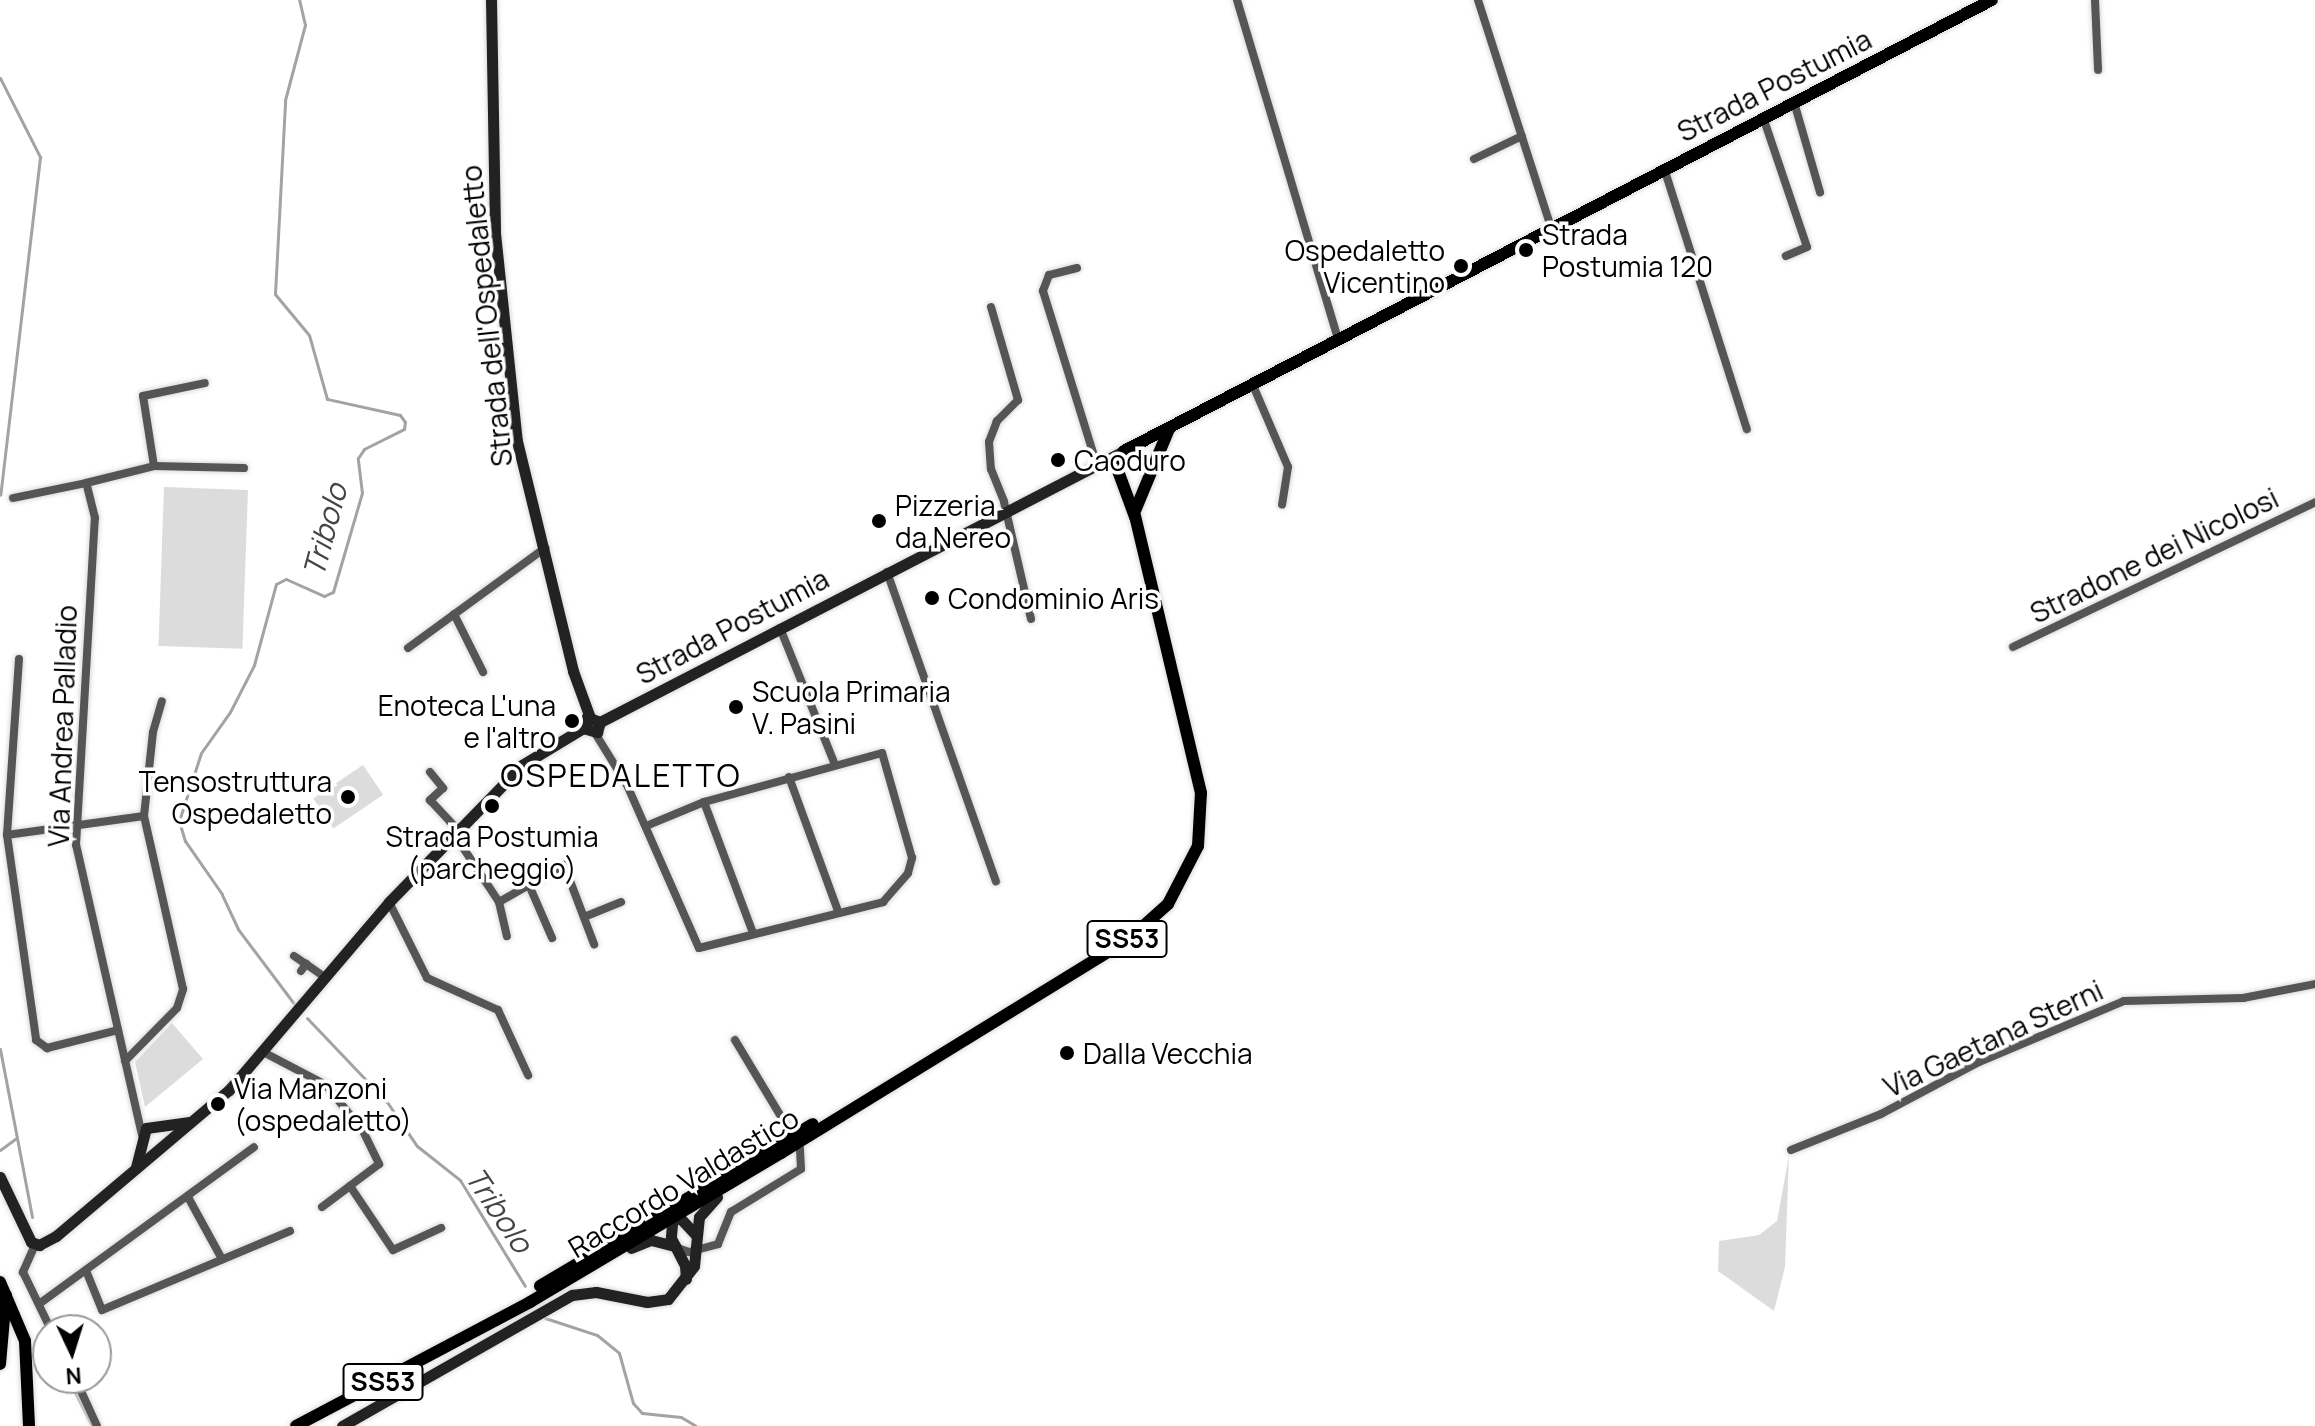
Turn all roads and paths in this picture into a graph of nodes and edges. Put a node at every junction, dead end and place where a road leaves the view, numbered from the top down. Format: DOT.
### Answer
graph roads {
  1 [pos="491,0"];
  2 [pos="1237,0"];
  3 [pos="1478,0"];
  4 [pos="1992,0"];
  5 [pos="2095,0"];
  6 [pos="2098,70"];
  7 [pos="1794,102"];
  8 [pos="1763,117"];
  9 [pos="1522,136"];
  10 [pos="1474,159"];
  11 [pos="1664,168"];
  12 [pos="1820,192"];
  13 [pos="1551,227"];
  14 [pos="1786,256"];
  15 [pos="1077,268"];
  16 [pos="991,307"];
  17 [pos="1338,338"];
  18 [pos="205,383"];
  19 [pos="1252,383"];
  20 [pos="1171,427"];
  21 [pos="1747,429"];
  22 [pos="1129,449"];
  23 [pos="1154,465"];
  24 [pos="154,466"];
  25 [pos="1094,466"];
  26 [pos="244,468"];
  27 [pos="1120,476"];
  28 [pos="1145,482"];
  29 [pos="86,483"];
  30 [pos="13,498"];
  31 [pos="2315,502"];
  32 [pos="1282,505"];
  33 [pos="1006,510"];
  34 [pos="1135,517"];
  35 [pos="545,548"];
  36 [pos="887,572"];
  37 [pos="454,614"];
  38 [pos="1031,619"];
  39 [pos="780,628"];
  40 [pos="2013,647"];
  41 [pos="408,648"];
  42 [pos="19,659"];
  43 [pos="483,672"];
  44 [pos="162,701"];
  45 [pos="592,724"];
  46 [pos="834,762"];
  47 [pos="430,772"];
  48 [pos="789,777"];
  49 [pos="704,802"];
  50 [pos="144,816"];
  51 [pos="76,824"];
  52 [pos="646,826"];
  53 [pos="456,832"];
  54 [pos="7,835"];
  55 [pos="996,881"];
  56 [pos="529,885"];
  57 [pos="389,902"];
  58 [pos="499,902"];
  59 [pos="621,902"];
  60 [pos="838,911"];
  61 [pos="584,917"];
  62 [pos="753,933"];
  63 [pos="507,936"];
  64 [pos="552,938"];
  65 [pos="594,944"];
  66 [pos="294,956"];
  67 [pos="326,978"];
  68 [pos="2315,984"];
  69 [pos="118,1030"];
  70 [pos="735,1040"];
  71 [pos="265,1053"];
  72 [pos="125,1061"];
  73 [pos="528,1075"];
  74 [pos="138,1110"];
  75 [pos="192,1121"];
  76 [pos="157,1126"];
  77 [pos="789,1130"];
  78 [pos="142,1138"];
  79 [pos="161,1146"];
  80 [pos="254,1147"];
  81 [pos="781,1148"];
  82 [pos="800,1148"];
  83 [pos="1791,1150"];
  84 [pos="134,1171"];
  85 [pos="0,1177"];
  86 [pos="350,1186"];
  87 [pos="188,1197"];
  88 [pos="322,1207"];
  89 [pos="671,1218"];
  90 [pos="441,1228"];
  91 [pos="290,1231"];
  92 [pos="696,1235"];
  93 [pos="35,1245"];
  94 [pos="675,1246"];
  95 [pos="697,1251"];
  96 [pos="222,1259"];
  97 [pos="573,1267"];
  98 [pos="87,1273"];
  99 [pos="686,1279"];
  100 [pos="3,1288"];
  101 [pos="532,1300"];
  102 [pos="39,1304"];
  103 [pos="44,1314"];
  104 [pos="467,1334"];
  105 [pos="0,1356"];
  106 [pos="0,1364"];
  107 [pos="82,1394"];
  108 [pos="29,1426"];
  109 [pos="97,1426"];
  110 [pos="296,1426"];
  111 [pos="342,1426"];
  1 -- 35 [label="street, Strada dell'Ospedaletto"];
  2 -- 17 [label="street"];
  3 -- 9 [label="street"];
  4 -- 7 [label="main road, Strada Postumia"];
  5 -- 6 [label="street"];
  7 -- 8 [label="main road, Strada Postumia"];
  7 -- 12 [label="street"];
  8 -- 11 [label="main road, Strada Postumia"];
  8 -- 14 [label="street"];
  9 -- 10 [label="street"];
  9 -- 13 [label="street"];
  11 -- 13 [label="main road, Strada Postumia"];
  11 -- 21 [label="street, Strada Postumia"];
  13 -- 17 [label="main road, Strada Postumia"];
  15 -- 25 [label="street"];
  16 -- 33 [label="street"];
  17 -- 19 [label="main road, Strada Postumia"];
  18 -- 24 [label="street"];
  19 -- 20 [label="main road, Strada Postumia"];
  19 -- 32 [label="street"];
  20 -- 22 [label="main road, Strada Postumia"];
  20 -- 23 [label="main road"];
  22 -- 23 [label="main road"];
  22 -- 25 [label="street, Strada Postumia"];
  22 -- 27 [label="main road"];
  23 -- 28 [label="main road, Raccordo Valdastico"];
  24 -- 26 [label="street"];
  24 -- 29 [label="street"];
  25 -- 27 [label="street"];
  25 -- 33 [label="street, Strada Postumia"];
  27 -- 28 [label="main road"];
  27 -- 34 [label="main road, Raccordo Valdastico / SS53"];
  28 -- 34 [label="main road, Raccordo Valdastico / SS53"];
  29 -- 30 [label="street"];
  29 -- 51 [label="street, Via Andrea Palladio"];
  31 -- 40 [label="street, Stradone dei Nicolosi"];
  33 -- 36 [label="street, Strada Postumia"];
  33 -- 38 [label="street"];
  34 -- 81 [label="main road, Raccordo Valdastico / SS53"];
  35 -- 37 [label="street"];
  35 -- 45 [label="street, Strada dell'Ospedaletto"];
  36 -- 39 [label="street, Strada Postumia"];
  36 -- 55 [label="street"];
  37 -- 41 [label="street"];
  37 -- 43 [label="street"];
  39 -- 45 [label="street, Strada Postumia"];
  39 -- 46 [label="street"];
  42 -- 54 [label="street"];
  44 -- 50 [label="street"];
  45 -- 52 [label="street"];
  45 -- 53 [label="street, Strada Postumia"];
  46 -- 48 [label="street"];
  46 -- 60 [label="street"];
  47 -- 53 [label="street"];
  48 -- 49 [label="street"];
  48 -- 60 [label="street"];
  49 -- 52 [label="street"];
  49 -- 62 [label="street"];
  50 -- 51 [label="street"];
  50 -- 72 [label="street"];
  51 -- 54 [label="street"];
  51 -- 69 [label="street, Via Andrea Palladio"];
  52 -- 62 [label="street"];
  53 -- 57 [label="street, Strada Postumia"];
  53 -- 58 [label="street"];
  54 -- 69 [label="street"];
  56 -- 58 [label="street"];
  56 -- 61 [label="street"];
  56 -- 64 [label="street"];
  57 -- 67 [label="street, Strada Postumia"];
  57 -- 73 [label="street"];
  58 -- 63 [label="street"];
  59 -- 61 [label="street"];
  60 -- 62 [label="street"];
  61 -- 65 [label="street"];
  66 -- 67 [label="street"];
  67 -- 71 [label="street, Strada Postumia"];
  68 -- 83 [label="street, Via Gaetana Sterni"];
  69 -- 72 [label="street, Via Andrea Palladio"];
  70 -- 77 [label="street"];
  71 -- 75 [label="street, Strada Postumia"];
  71 -- 86 [label="street"];
  72 -- 74 [label="street, Via Andrea Palladio"];
  74 -- 76 [label="street"];
  74 -- 78 [label="street, Via Andrea Palladio"];
  75 -- 76 [label="street"];
  75 -- 79 [label="street, Strada Postumia"];
  76 -- 78 [label="street"];
  76 -- 79 [label="street"];
  78 -- 79 [label="street"];
  78 -- 84 [label="street"];
  79 -- 84 [label="street, Strada Postumia"];
  80 -- 87 [label="street"];
  81 -- 89 [label="main road, Raccordo Valdastico / SS53"];
  81 -- 92 [label="street"];
  81 -- 97 [label="main road, Raccordo Valdastico"];
  82 -- 95 [label="street"];
  84 -- 93 [label="street, Strada Postumia"];
  85 -- 93 [label="street"];
  86 -- 88 [label="street"];
  86 -- 90 [label="street"];
  87 -- 96 [label="street"];
  87 -- 98 [label="street"];
  89 -- 92 [label="street"];
  89 -- 94 [label="street"];
  89 -- 97 [label="street"];
  89 -- 101 [label="main road, Raccordo Valdastico / SS53"];
  91 -- 96 [label="street"];
  92 -- 95 [label="street"];
  93 -- 102 [label="street"];
  94 -- 95 [label="street"];
  94 -- 99 [label="street"];
  94 -- 101 [label="street"];
  95 -- 99 [label="street"];
  96 -- 98 [label="street"];
  97 -- 104 [label="main road, Raccordo Valdastico"];
  98 -- 102 [label="street"];
  99 -- 111 [label="street"];
  100 -- 105 [label="main road"];
  100 -- 108 [label="main road"];
  101 -- 104 [label="main road, Raccordo Valdastico / SS53"];
  102 -- 103 [label="street"];
  104 -- 110 [label="main road, Raccordo Valdastico / SS53"];
  105 -- 106 [label="main road"];
  107 -- 109 [label="street"];
}
